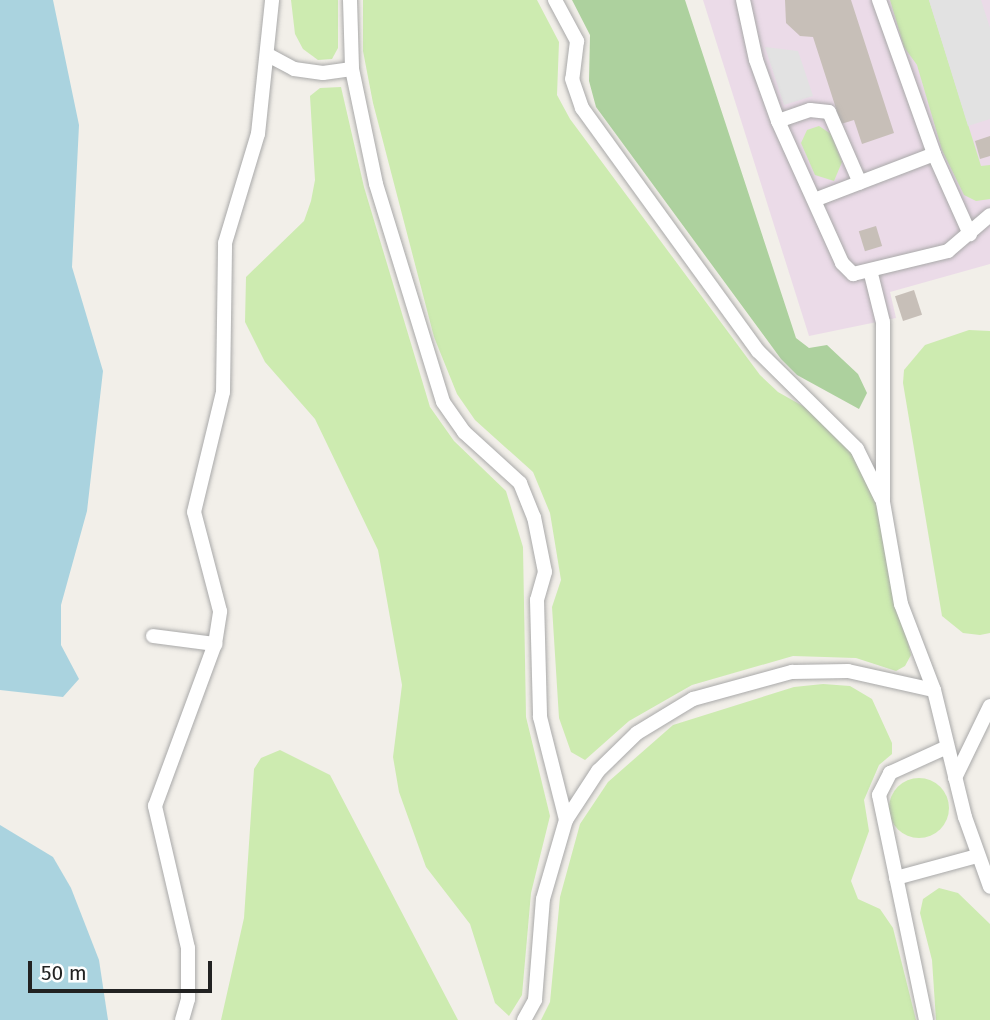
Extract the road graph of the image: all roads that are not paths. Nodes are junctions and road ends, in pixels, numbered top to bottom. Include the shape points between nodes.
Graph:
1 (272, 0) edge
2 (350, 0) edge
3 (555, 0) edge
4 (743, 0) edge
5 (879, 0) edge
6 (268, 55) junction
7 (352, 69) junction
8 (778, 121) junction
9 (934, 154) junction
10 (860, 183) junction
11 (817, 199) junction
12 (990, 215) edge
13 (970, 234) junction
14 (871, 274) junction
15 (883, 502) junction
16 (153, 636) dead end
17 (215, 644) junction
18 (933, 690) junction
19 (990, 706) edge
20 (947, 747) junction
21 (955, 778) junction
22 (566, 820) junction
23 (977, 856) junction
24 (896, 878) junction
25 (990, 887) edge
26 (182, 1020) edge
27 (524, 1020) edge
28 (926, 1020) edge

1 - 6 lane
2 - 7 lane
3 - 15 lane via 577,41 572,79 582,108 758,351 857,449
4 - 8 lane via 750,38
5 - 9 lane
6 - 7 lane via 294,69 323,73
6 - 17 lane via 258,134 228,229 223,392 194,512 217,589
7 - 22 lane via 376,184 443,402 464,432 520,483 534,517 545,572 537,600 540,717
8 - 10 lane via 810,110 829,112
8 - 11 lane
9 - 10 lane
9 - 13 lane
10 - 11 lane
11 - 14 lane via 842,263 853,274
12 - 13 lane
13 - 14 lane via 948,251
14 - 15 lane via 883,322
15 - 18 lane via 901,604
16 - 17 lane
17 - 26 lane via 155,806 188,948 188,999
18 - 20 lane
18 - 22 lane via 822,670 693,699 637,733 598,771
19 - 21 lane
20 - 21 lane
20 - 24 lane via 890,773 882,783 879,815
21 - 23 lane
22 - 27 lane via 543,899 535,1000
23 - 24 lane
23 - 25 lane
24 - 28 lane

